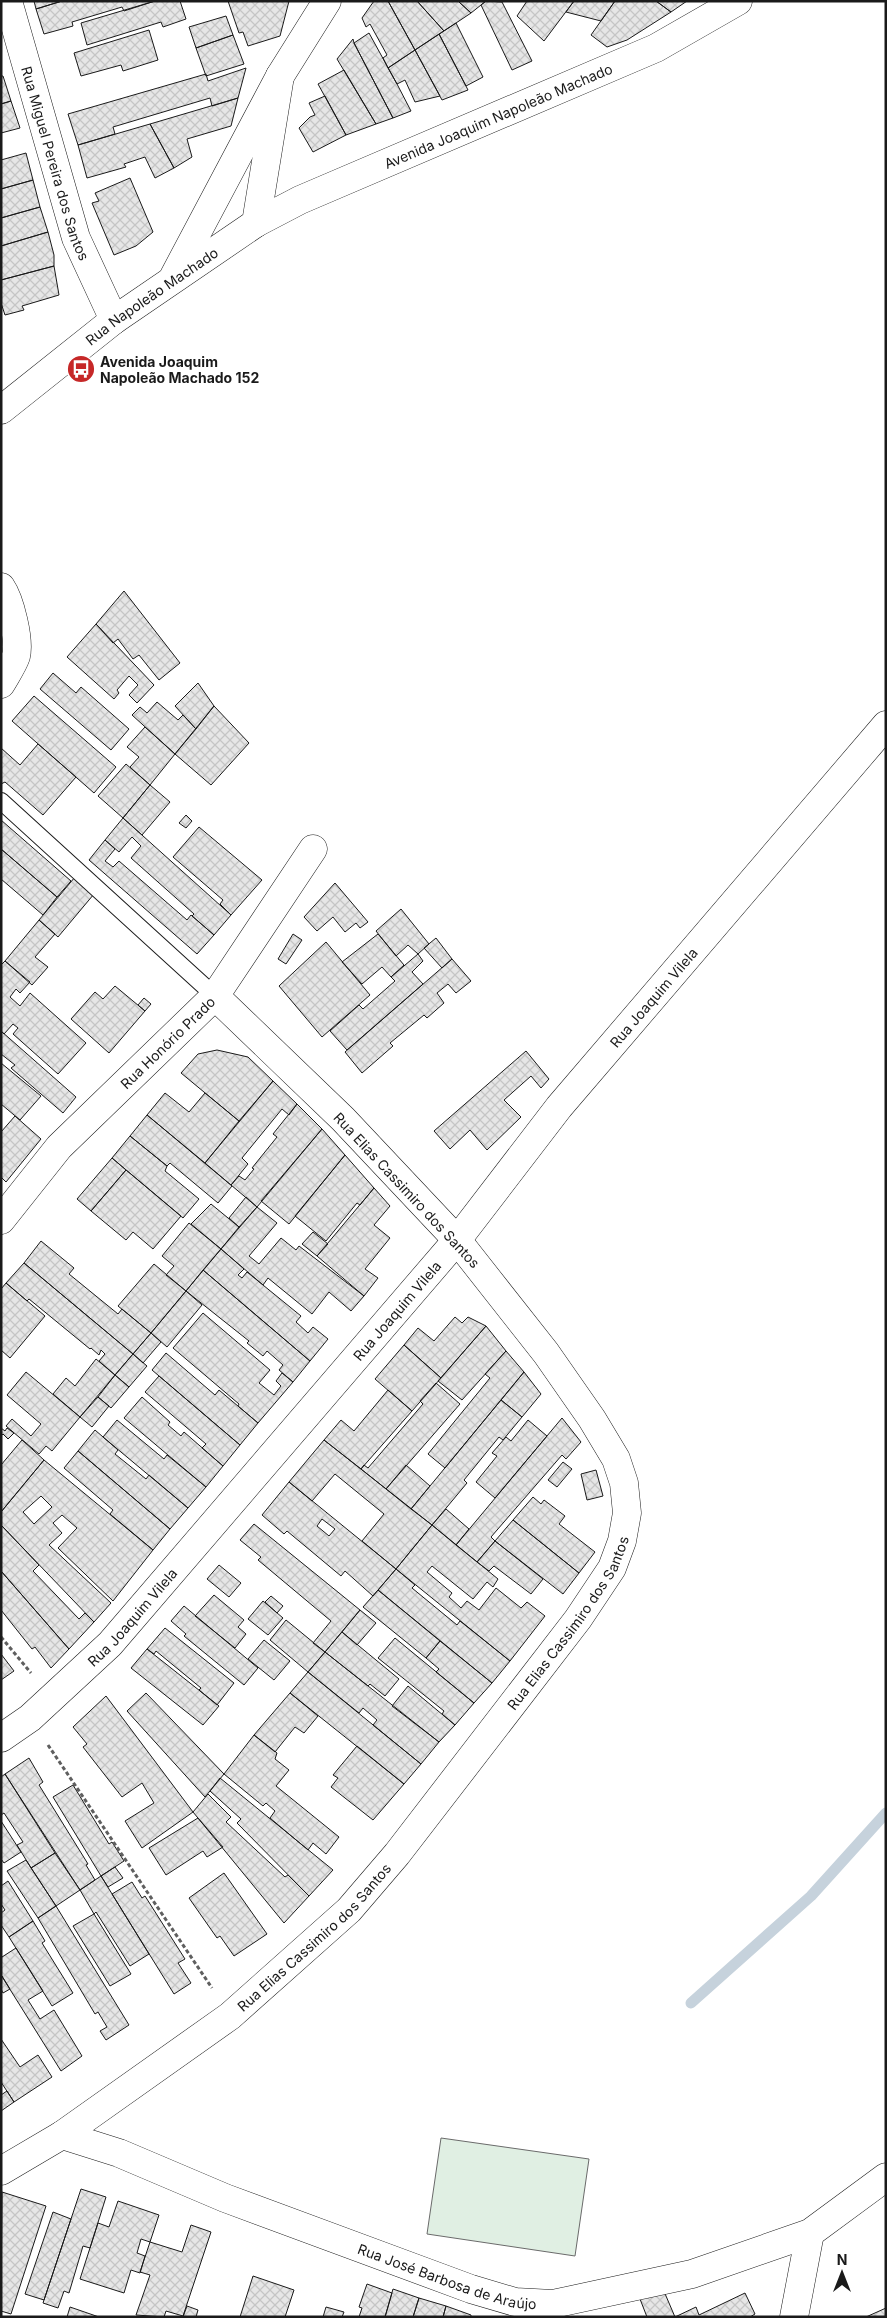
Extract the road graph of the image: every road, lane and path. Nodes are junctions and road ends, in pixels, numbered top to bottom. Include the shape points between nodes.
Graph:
1 (8, 1) edge
2 (327, 1) edge
3 (738, 1) edge
4 (280, 76) junction
5 (256, 223) junction
6 (172, 280) junction
7 (114, 320) junction
8 (1, 410) edge
9 (1, 587) edge
10 (1, 684) edge
11 (886, 726) edge
12 (1, 801) edge
13 (313, 849) dead end
14 (215, 996) junction
15 (1, 1220) edge
16 (457, 1240) junction
17 (1, 1637) edge
18 (52, 1699) junction
19 (30, 1718) junction
20 (1, 1738) edge
21 (230, 2016) junction
22 (62, 2135) junction
23 (1, 2171) edge
24 (886, 2177) edge
25 (810, 2233) junction
26 (794, 2317) edge

1 - 7 street, Rua Miguel Pereira dos Santos via 76,238
2 - 4 street
3 - 5 street, Avenida Joaquim Napoleão Machado via 656,48 300,200
4 - 5 street
4 - 6 street
5 - 6 street, Rua Napoleão Machado
6 - 7 street, Rua Napoleão Machado
7 - 8 street, Rua Napoleão Machado
9 - 10 street via 7,595 14,623 16,655
11 - 16 street, Rua Joaquim Vilela via 559,1107
12 - 14 lane
13 - 14 street, Rua Honório Prado
14 - 15 street, Rua Honório Prado via 59,1147
14 - 16 street, Rua Elias Cassimiro dos Santos via 343,1119
16 - 18 street, Rua Joaquim Vilela via 110,1644
16 - 21 street, Rua Elias Cassimiro dos Santos via 546,1353 616,1459 624,1483 627,1513 622,1542 612,1568 578,1619 397,1854 349,1910
17 - 18 path
18 - 19 street, Rua Joaquim Vilela
19 - 20 street, Rua Joaquim Vilela
19 - 21 path
21 - 22 street, Rua Elias Cassimiro dos Santos
22 - 23 street, Rua Elias Cassimiro dos Santos
22 - 25 street, Rua José Barbosa de Araújo via 119,2153 225,2198 425,2272 515,2302 553,2304 692,2274
24 - 25 street, Rua José Barbosa de Araújo
25 - 26 street

